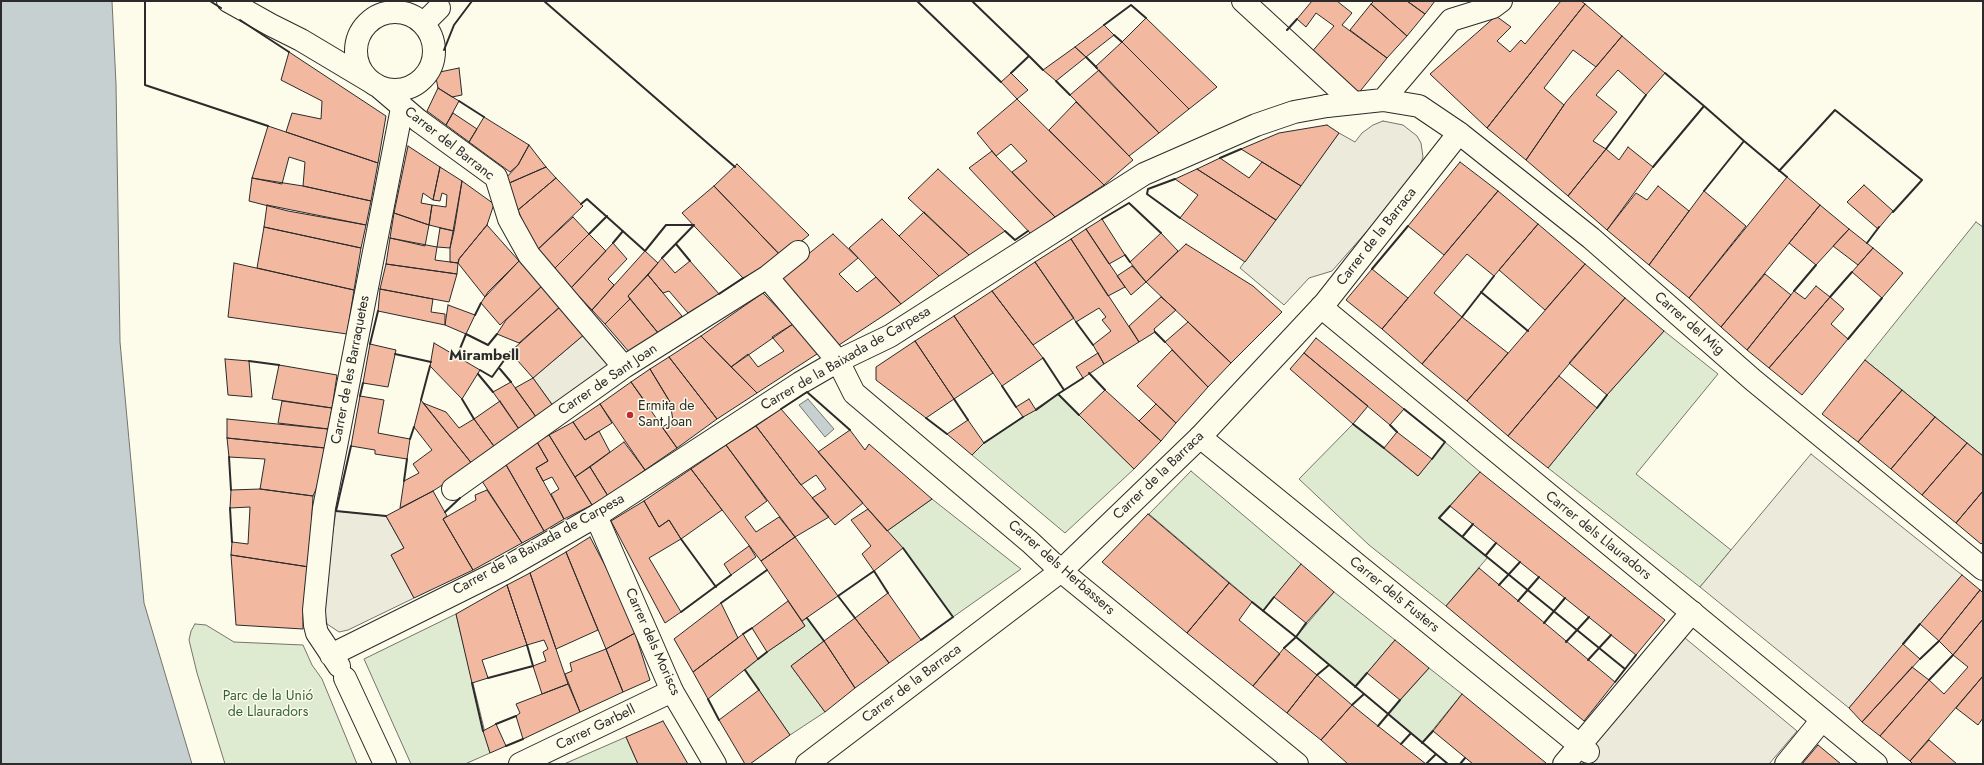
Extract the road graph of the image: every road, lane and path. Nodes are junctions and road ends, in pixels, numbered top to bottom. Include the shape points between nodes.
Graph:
1 (228, 1) edge
2 (1243, 1) edge
3 (1501, 1) edge
4 (439, 8) dead end
5 (423, 24) junction
6 (378, 86) junction
7 (1383, 100) junction
8 (1354, 103) junction
9 (411, 114) junction
10 (1459, 133) junction
11 (798, 252) dead end
12 (767, 277) junction
13 (1321, 307) junction
14 (838, 361) junction
15 (624, 367) junction
16 (1200, 438) junction
17 (453, 489) dead end
18 (596, 516) junction
19 (1983, 569) edge
20 (1061, 571) junction
21 (1692, 612) junction
22 (331, 655) junction
23 (672, 691) junction
24 (1822, 720) junction
25 (1584, 749) junction
26 (384, 764) edge
27 (520, 764) edge
28 (715, 764) edge
29 (807, 764) edge
30 (1296, 764) edge
31 (1564, 764) edge
32 (1786, 764) edge
33 (1876, 764) edge

1 - 6 street, Carrer del Barranc via 301,40
2 - 8 street
3 - 7 street via 1493,7 1451,20
4 - 5 street
5 - 6 street via 433,40 434,53 432,66 425,77 402,90 389,90
5 - 6 street via 418,18 392,12 379,15 368,22 356,44 356,56 367,78
6 - 9 street, Carrer del Barranc
7 - 8 street, Carrer del Mig
7 - 10 street, Carrer del Mig via 1419,106
8 - 14 street, Carrer de la Baixada de Carpesa via 1294,112 1256,125 1144,174 890,336
9 - 15 street, Carrer del Barranc via 496,177 509,219 529,255
9 - 22 street, Carrer de les Barraquetes via 324,508 314,610 317,633
10 - 13 street, Carrer de la Barraca
10 - 19 street, Carrer del Mig via 1591,238 1753,380
11 - 12 street, Carrer de Sant Joan
12 - 14 street, Carrer dels Herbassers
12 - 15 street, Carrer de Sant Joan
13 - 16 street, Carrer de la Barraca
13 - 21 street, Carrer dels Llauradors
14 - 18 street, Carrer de la Baixada de Carpesa
14 - 20 street, Carrer dels Herbassers via 854,392 995,511
15 - 17 street, Carrer de Sant Joan
16 - 20 street, Carrer de la Barraca
16 - 25 street, Carrer dels Fusters
18 - 22 street, Carrer de la Baixada de Carpesa via 502,570
18 - 23 street, Carrer dels Moriscs
20 - 29 street, Carrer de la Barraca
20 - 30 street, Carrer dels Herbassers
21 - 24 street, Carrer dels Llauradors
21 - 25 street
22 - 26 street via 345,678
23 - 27 street, Carrer Garbell
23 - 28 street, Carrer dels Moriscs
24 - 32 street
24 - 33 street, Carrer dels Llauradors
25 - 31 street

